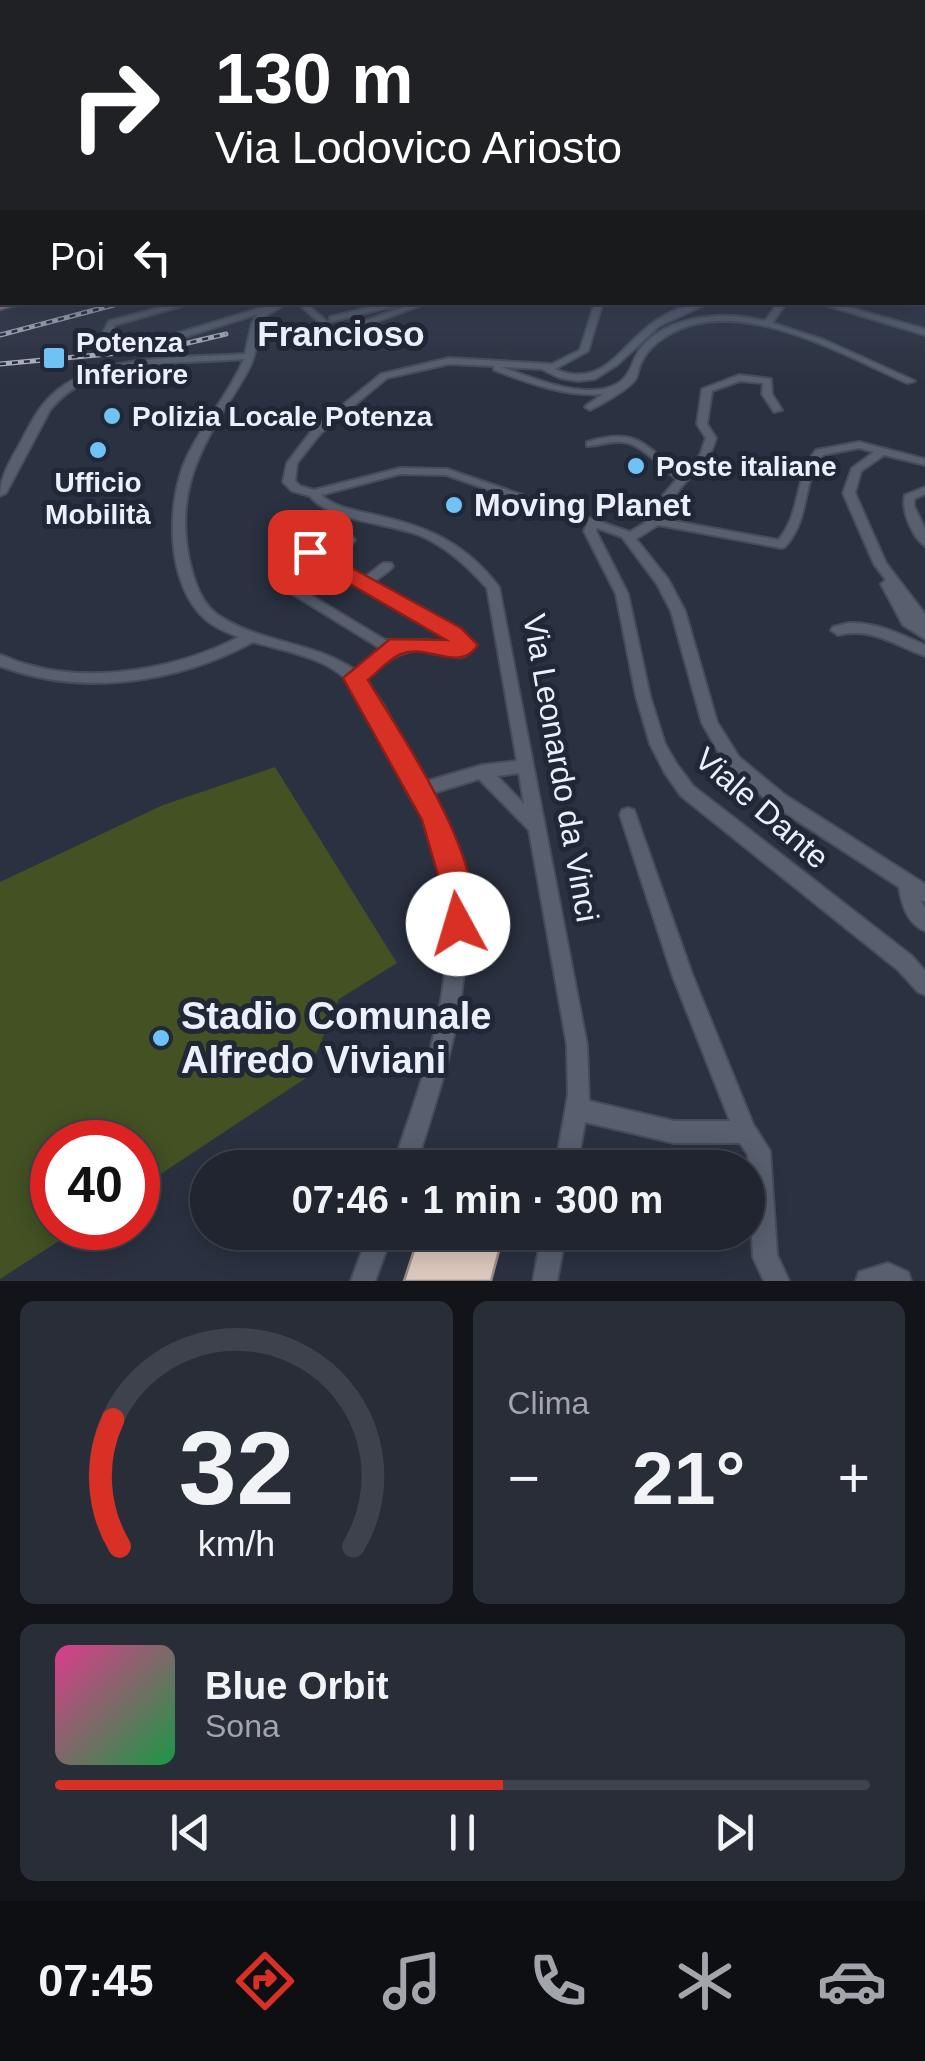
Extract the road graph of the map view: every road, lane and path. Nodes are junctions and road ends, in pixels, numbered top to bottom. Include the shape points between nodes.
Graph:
1 (181, 305) edge
2 (273, 305) edge
3 (278, 305) edge
4 (303, 305) edge
5 (410, 305) edge
6 (599, 305) edge
7 (700, 305) edge
8 (781, 305) edge
9 (829, 305) edge
10 (266, 310) junction
11 (333, 318) dead end
12 (768, 322) junction
13 (925, 332) edge
14 (250, 356) junction
15 (481, 362) junction
16 (544, 368) junction
17 (910, 380) dead end
18 (616, 389) junction
19 (590, 407) dead end
20 (778, 410) dead end
21 (590, 444) dead end
22 (882, 450) junction
23 (925, 462) edge
24 (684, 478) junction
25 (925, 490) edge
26 (314, 493) junction
27 (0, 494) edge
28 (656, 520) junction
29 (593, 522) junction
30 (297, 534) dead end
31 (630, 537) junction
32 (348, 540) dead end
33 (328, 541) junction
34 (925, 542) edge
35 (310, 552) junction
36 (880, 564) junction
37 (387, 566) dead end
38 (364, 584) junction
39 (925, 623) edge
40 (838, 630) dead end
41 (925, 634) edge
42 (252, 636) junction
43 (398, 644) junction
44 (925, 651) edge
45 (0, 660) edge
46 (355, 678) junction
47 (526, 766) junction
48 (482, 772) junction
49 (422, 790) junction
50 (628, 814) dead end
51 (537, 826) junction
52 (907, 884) junction
53 (925, 894) edge
54 (925, 922) edge
55 (925, 986) edge
56 (577, 1109) junction
57 (746, 1132) junction
58 (408, 1150) edge
59 (569, 1150) edge
60 (374, 1250) edge
61 (551, 1250) edge
62 (363, 1281) edge
63 (545, 1281) edge
64 (777, 1281) edge
65 (868, 1281) edge
66 (899, 1281) edge

1 - 10 street via 112,324 100,350 151,346
2 - 10 street
3 - 10 street
4 - 5 street via 333,338 410,318
5 - 11 street
6 - 16 street via 584,351
7 - 16 street via 660,322 593,378 576,380
8 - 12 street
9 - 13 street
10 - 14 street via 254,326
12 - 17 street
12 - 18 street via 716,316 680,325 638,354 631,379
14 - 27 street via 121,368 75,382 51,401
14 - 42 street via 193,449 177,507 182,561 200,604 214,619
15 - 16 street
15 - 18 street via 548,387 581,393
15 - 26 street via 406,368 341,407 290,471 292,485
18 - 19 street
20 - 24 street via 767,394 768,381 739,378 707,389 702,424 712,438 709,452
21 - 24 street via 617,436 632,440
22 - 23 street
22 - 28 street via 850,444 813,459 782,544
22 - 36 street via 856,470 849,493
24 - 28 street
25 - 34 street via 908,501
26 - 29 street via 391,473 438,471
26 - 47 street, Via Leonardo da Vinci via 332,508 424,529 493,587
28 - 31 street
29 - 31 street
29 - 55 street, Viale Dante via 590,531 621,591 646,719 670,771
30 - 33 street
31 - 52 street via 678,610 710,723 725,752 779,800
32 - 33 street
33 - 35 street
35 - 38 street
35 - 43 street via 280,582 384,645
36 - 39 street
36 - 41 street via 904,617
37 - 38 street
38 - 43 street via 467,645 460,652
40 - 44 street via 868,627
42 - 45 street via 187,664 114,675 46,676
42 - 46 street via 309,652
43 - 46 street
46 - 49 street
47 - 48 street
47 - 51 street, Via Leonardo da Vinci
48 - 49 street
48 - 51 street
49 - 58 street via 453,875 458,948 446,1026
50 - 57 street via 682,974
51 - 56 street, Via Leonardo da Vinci via 577,1045
52 - 53 street
52 - 54 street via 912,907
56 - 57 street via 674,1132
56 - 59 street, Via Leonardo da Vinci
57 - 64 street via 758,1151 766,1257
60 - 62 street
61 - 63 street
65 - 66 street via 888,1274

